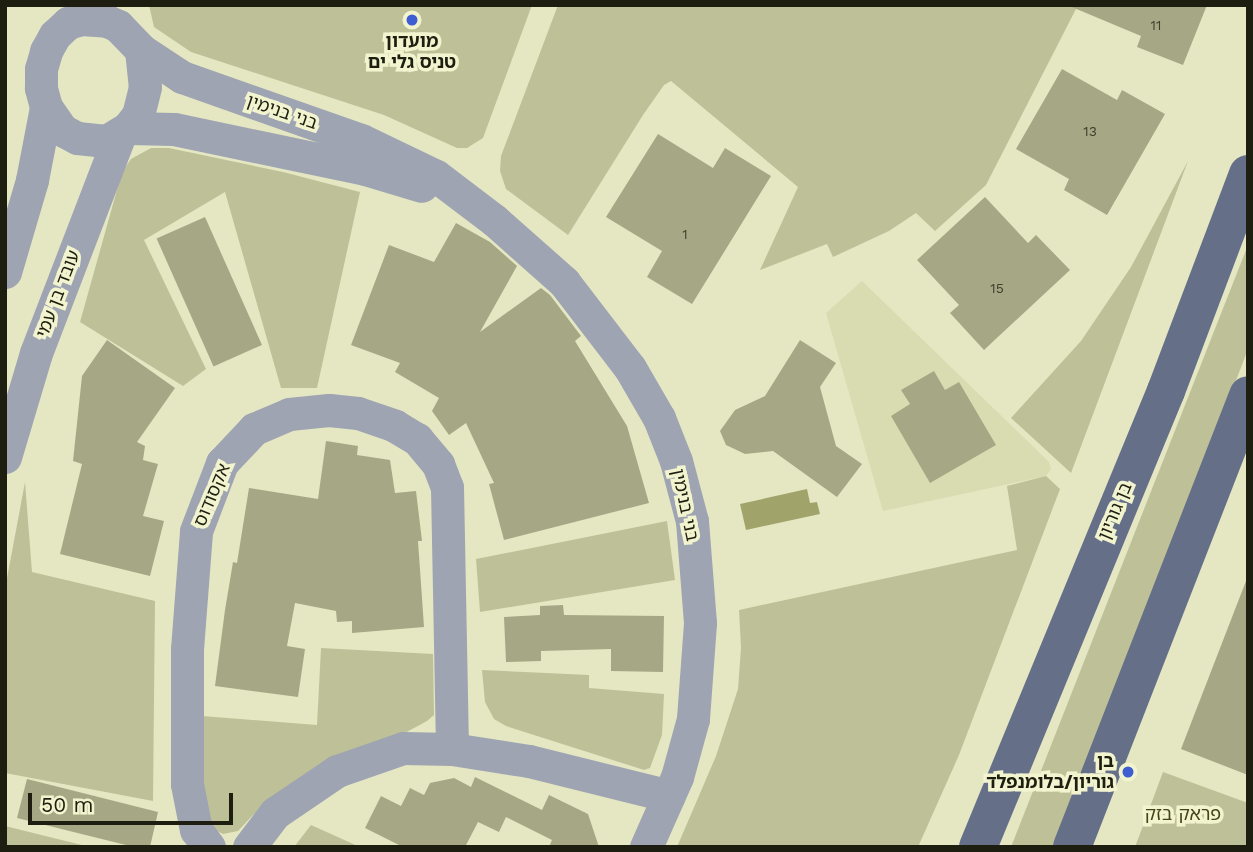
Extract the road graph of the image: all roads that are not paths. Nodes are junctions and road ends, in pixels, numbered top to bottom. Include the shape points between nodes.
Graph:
1 (71, 14) edge
2 (132, 30) edge
3 (46, 107) junction
4 (124, 131) junction
5 (1248, 174) edge
6 (494, 220) junction
7 (5, 272) edge
8 (1248, 395) edge
9 (5, 457) edge
10 (452, 748) junction
11 (669, 796) junction
12 (209, 847) edge
13 (249, 847) edge
14 (646, 847) edge
15 (978, 847) edge
16 (1072, 847) edge

1 - 2 street
1 - 3 street via 51,43 41,69
2 - 4 street via 144,95 138,115
2 - 6 street, בני בנימין via 182,77 402,158 436,176
3 - 4 street via 53,121 76,138 106,141
3 - 7 street via 32,180
4 - 6 street, בני בנימין via 174,129 365,169 429,188
4 - 9 street, עובד בן עמי via 36,353
5 - 15 main road, בן גוריון via 1166,391
6 - 11 street, בני בנימין via 564,282 600,325 659,418 676,461 692,522 700,623 693,719
8 - 16 main road
10 - 11 street via 529,761
10 - 12 street, אקסודוס via 447,488 438,464 417,439 358,413 289,414 254,429 222,463 196,531 187,649 187,784 196,830
10 - 13 street via 403,748 337,771 275,813
11 - 14 street, בני בנימין

